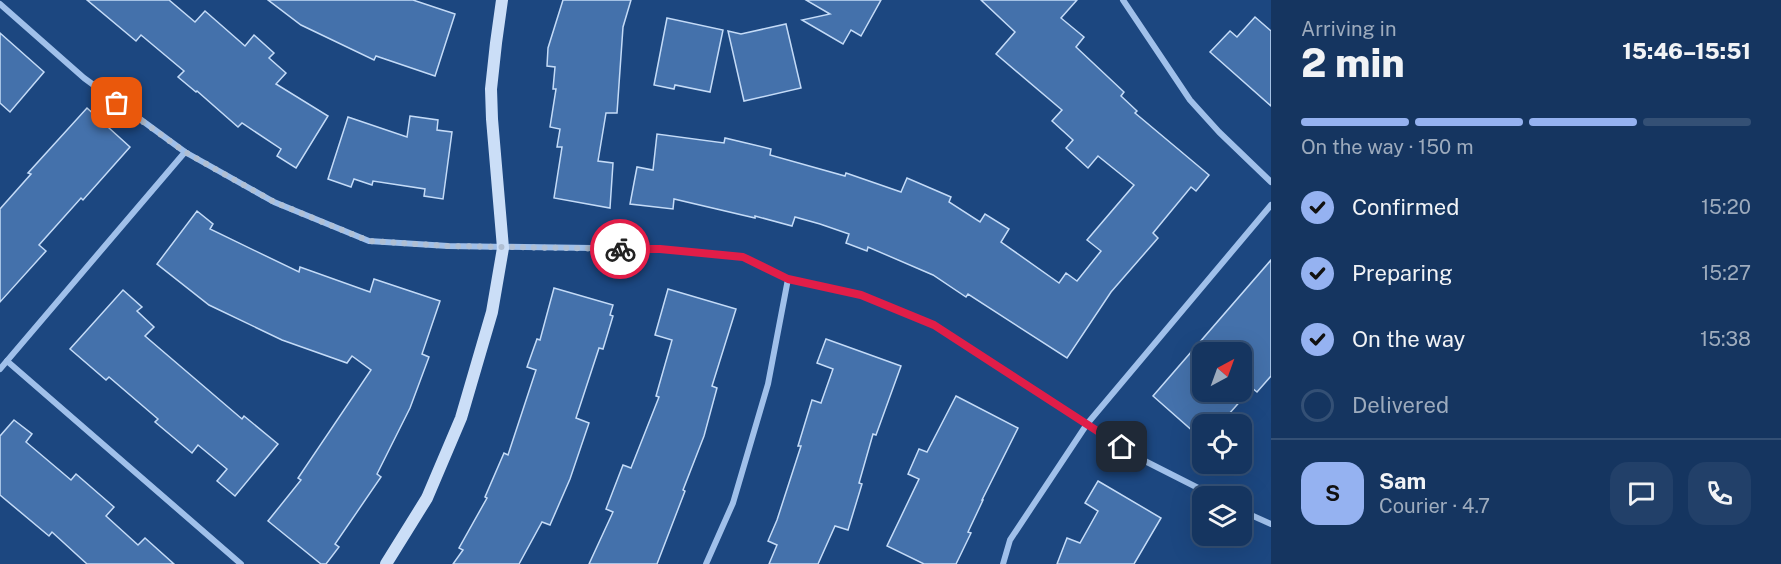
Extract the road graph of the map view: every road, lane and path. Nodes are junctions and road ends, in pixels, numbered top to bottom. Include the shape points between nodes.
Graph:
1 (502, 0) edge
2 (1123, 0) edge
3 (0, 4) edge
4 (185, 152) junction
5 (1271, 182) edge
6 (1271, 205) edge
7 (502, 248) junction
8 (788, 279) junction
9 (7, 361) junction
10 (0, 369) edge
11 (1087, 424) junction
12 (1195, 486) edge
13 (1252, 515) edge
14 (1271, 524) edge
15 (241, 564) edge
16 (386, 564) edge
17 (706, 564) edge
18 (1003, 564) edge

1 - 7 street via 491,89
2 - 5 street via 1190,100
3 - 4 street via 84,78
4 - 7 street via 274,202 369,241
4 - 9 street
6 - 11 street
7 - 8 street via 660,249 743,257
7 - 16 street via 492,312 461,418 427,498
8 - 11 street via 861,295 934,325
8 - 17 street via 768,384 733,502
9 - 10 street
9 - 15 street
11 - 12 street
11 - 18 street via 1010,540
13 - 14 street

